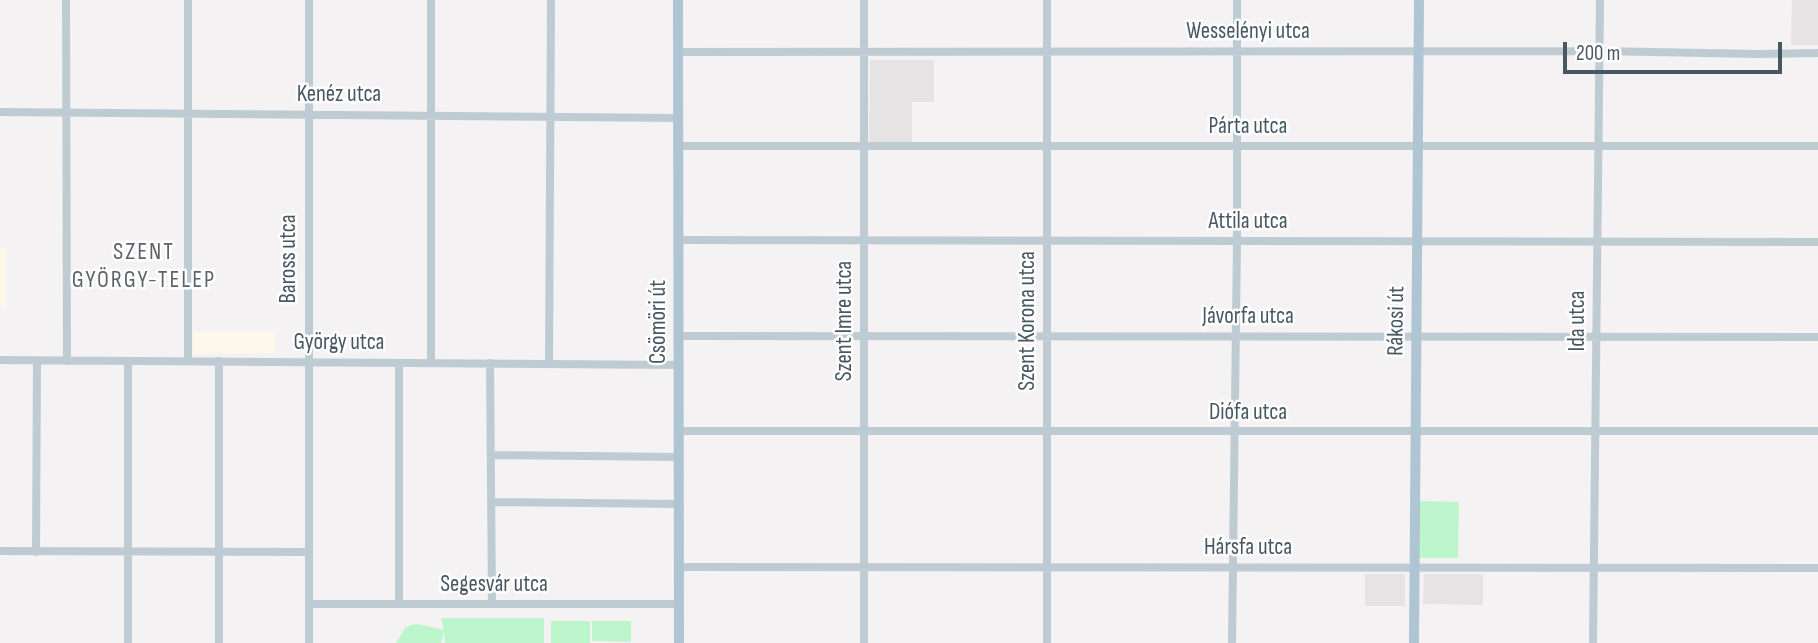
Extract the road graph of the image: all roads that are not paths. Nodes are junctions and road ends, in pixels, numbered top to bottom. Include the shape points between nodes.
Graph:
1 (66, 0) edge
2 (188, 0) edge
3 (309, 0) edge
4 (431, 0) edge
5 (551, 0) edge
6 (678, 0) edge
7 (864, 0) edge
8 (1047, 0) edge
9 (1237, 0) edge
10 (1419, 0) edge
11 (1600, 0) edge
12 (864, 51) junction
13 (1048, 51) junction
14 (1236, 51) junction
15 (1418, 51) junction
16 (1599, 51) junction
17 (678, 52) junction
18 (1818, 53) edge
19 (67, 111) junction
20 (0, 112) edge
21 (188, 113) junction
22 (430, 114) junction
23 (309, 115) junction
24 (551, 116) junction
25 (678, 117) junction
26 (678, 146) junction
27 (1237, 146) junction
28 (1599, 146) junction
29 (1818, 146) edge
30 (865, 147) junction
31 (1048, 147) junction
32 (1418, 147) junction
33 (678, 240) junction
34 (1048, 240) junction
35 (865, 241) junction
36 (1237, 241) junction
37 (1417, 242) junction
38 (1597, 242) junction
39 (1818, 242) edge
40 (678, 336) junction
41 (1235, 336) junction
42 (1416, 336) junction
43 (864, 337) junction
44 (1048, 337) junction
45 (1597, 337) junction
46 (1818, 337) edge
47 (0, 360) edge
48 (37, 361) junction
49 (67, 361) junction
50 (128, 361) junction
51 (188, 361) junction
52 (219, 361) junction
53 (309, 362) junction
54 (398, 363) junction
55 (431, 363) junction
56 (490, 363) junction
57 (549, 363) junction
58 (678, 365) junction
59 (678, 431) junction
60 (1415, 431) junction
61 (1818, 431) edge
62 (864, 432) junction
63 (1047, 432) junction
64 (1233, 432) junction
65 (1597, 433) junction
66 (491, 455) junction
67 (678, 457) junction
68 (492, 502) junction
69 (679, 504) junction
70 (0, 551) edge
71 (36, 552) junction
72 (218, 552) junction
73 (309, 552) junction
74 (127, 553) junction
75 (679, 566) junction
76 (864, 567) junction
77 (1595, 567) junction
78 (1047, 568) junction
79 (1233, 568) junction
80 (1415, 568) junction
81 (1818, 568) edge
82 (309, 604) junction
83 (399, 604) junction
84 (492, 604) junction
85 (679, 604) junction
86 (128, 643) edge
87 (219, 643) edge
88 (309, 643) edge
89 (679, 643) edge
90 (864, 643) edge
91 (1047, 643) edge
92 (1232, 643) edge
93 (1414, 643) edge
94 (1593, 643) edge

1 - 19 street
2 - 21 street
3 - 23 street, Baross utca
4 - 22 street
5 - 24 street
6 - 17 main road, Csömöri út
7 - 12 street, Szent Imre utca
8 - 13 street, Szent Korona utca
9 - 14 street
10 - 15 main road, Rákosi út
11 - 16 street, Ida utca
12 - 13 street, Wesselényi utca
12 - 17 street, Wesselényi utca
12 - 30 street, Szent Imre utca
13 - 14 street, Wesselényi utca
13 - 31 street, Szent Korona utca
14 - 15 street, Wesselényi utca
14 - 27 street
15 - 16 street, Wesselényi utca
15 - 32 main road, Rákosi út
16 - 18 street, Wesselényi utca
16 - 28 street, Ida utca
17 - 25 main road, Csömöri út
19 - 20 street, Kenéz utca
19 - 21 street, Kenéz utca
19 - 49 street
21 - 23 street, Kenéz utca
21 - 51 street
22 - 23 street, Kenéz utca
22 - 24 street, Kenéz utca
22 - 55 street
23 - 53 street, Baross utca
24 - 25 street, Kenéz utca
24 - 57 street
25 - 26 main road, Csömöri út
26 - 30 street, Párta utca
26 - 33 main road, Csömöri út
27 - 31 street, Párta utca
27 - 32 street, Párta utca
27 - 36 street
28 - 29 street, Párta utca
28 - 32 street, Párta utca
28 - 38 street, Ida utca
30 - 31 street, Párta utca
30 - 35 street, Szent Imre utca
31 - 34 street, Szent Korona utca
32 - 37 main road, Rákosi út
33 - 35 street, Attila utca
33 - 40 main road, Csömöri út
34 - 35 street, Attila utca
34 - 36 street, Attila utca
34 - 44 street, Szent Korona utca
35 - 43 street, Szent Imre utca
36 - 37 street, Attila utca
36 - 41 street
37 - 38 street, Attila utca
37 - 42 main road, Rákosi út
38 - 39 street, Attila utca
38 - 45 street, Ida utca
40 - 43 street, Jávorfa utca
40 - 58 main road, Csömöri út
41 - 42 street, Jávorfa utca
41 - 44 street, Jávorfa utca
41 - 64 street
42 - 45 street, Jávorfa utca
42 - 60 main road, Rákosi út
43 - 44 street, Jávorfa utca
43 - 62 street, Szent Imre utca
44 - 63 street, Szent Korona utca
45 - 46 street, Jávorfa utca
45 - 65 street, Ida utca
47 - 48 street, György utca
48 - 49 street, György utca
48 - 71 street
49 - 50 street, György utca
50 - 51 street, György utca
50 - 74 street
51 - 52 street, György utca
52 - 53 street, György utca
52 - 72 street
53 - 54 street, György utca
53 - 73 street, Baross utca
54 - 55 street, György utca
54 - 83 street
55 - 56 street, György utca
56 - 57 street, György utca
56 - 66 street
57 - 58 street, György utca
58 - 59 main road, Csömöri út
59 - 62 street, Diófa utca
59 - 67 main road, Csömöri út
60 - 64 street, Diófa utca
60 - 65 street, Diófa utca
60 - 80 main road, Rákosi út
61 - 65 street, Diófa utca
62 - 63 street, Diófa utca
62 - 76 street, Szent Imre utca
63 - 64 street, Diófa utca
63 - 78 street, Szent Korona utca
64 - 79 street
65 - 77 street, Ida utca
66 - 67 street
66 - 68 street
67 - 69 main road, Csömöri út
68 - 69 street
68 - 84 street
69 - 75 main road, Csömöri út
70 - 71 street
71 - 74 street
72 - 73 street
72 - 74 street
72 - 87 street
73 - 82 street, Baross utca
74 - 86 street
75 - 76 street, Hársfa utca
75 - 85 main road, Csömöri út
76 - 78 street, Hársfa utca
76 - 90 street, Szent Imre utca
77 - 80 street, Hársfa utca
77 - 81 street, Hársfa utca
77 - 94 street, Ida utca
78 - 79 street, Hársfa utca
78 - 91 street, Szent Korona utca
79 - 80 street, Hársfa utca
79 - 92 street
80 - 93 main road, Rákosi út
82 - 83 street, Segesvár utca
82 - 88 street, Baross utca
83 - 84 street, Segesvár utca
84 - 85 street, Segesvár utca
85 - 89 main road, Csömöri út

